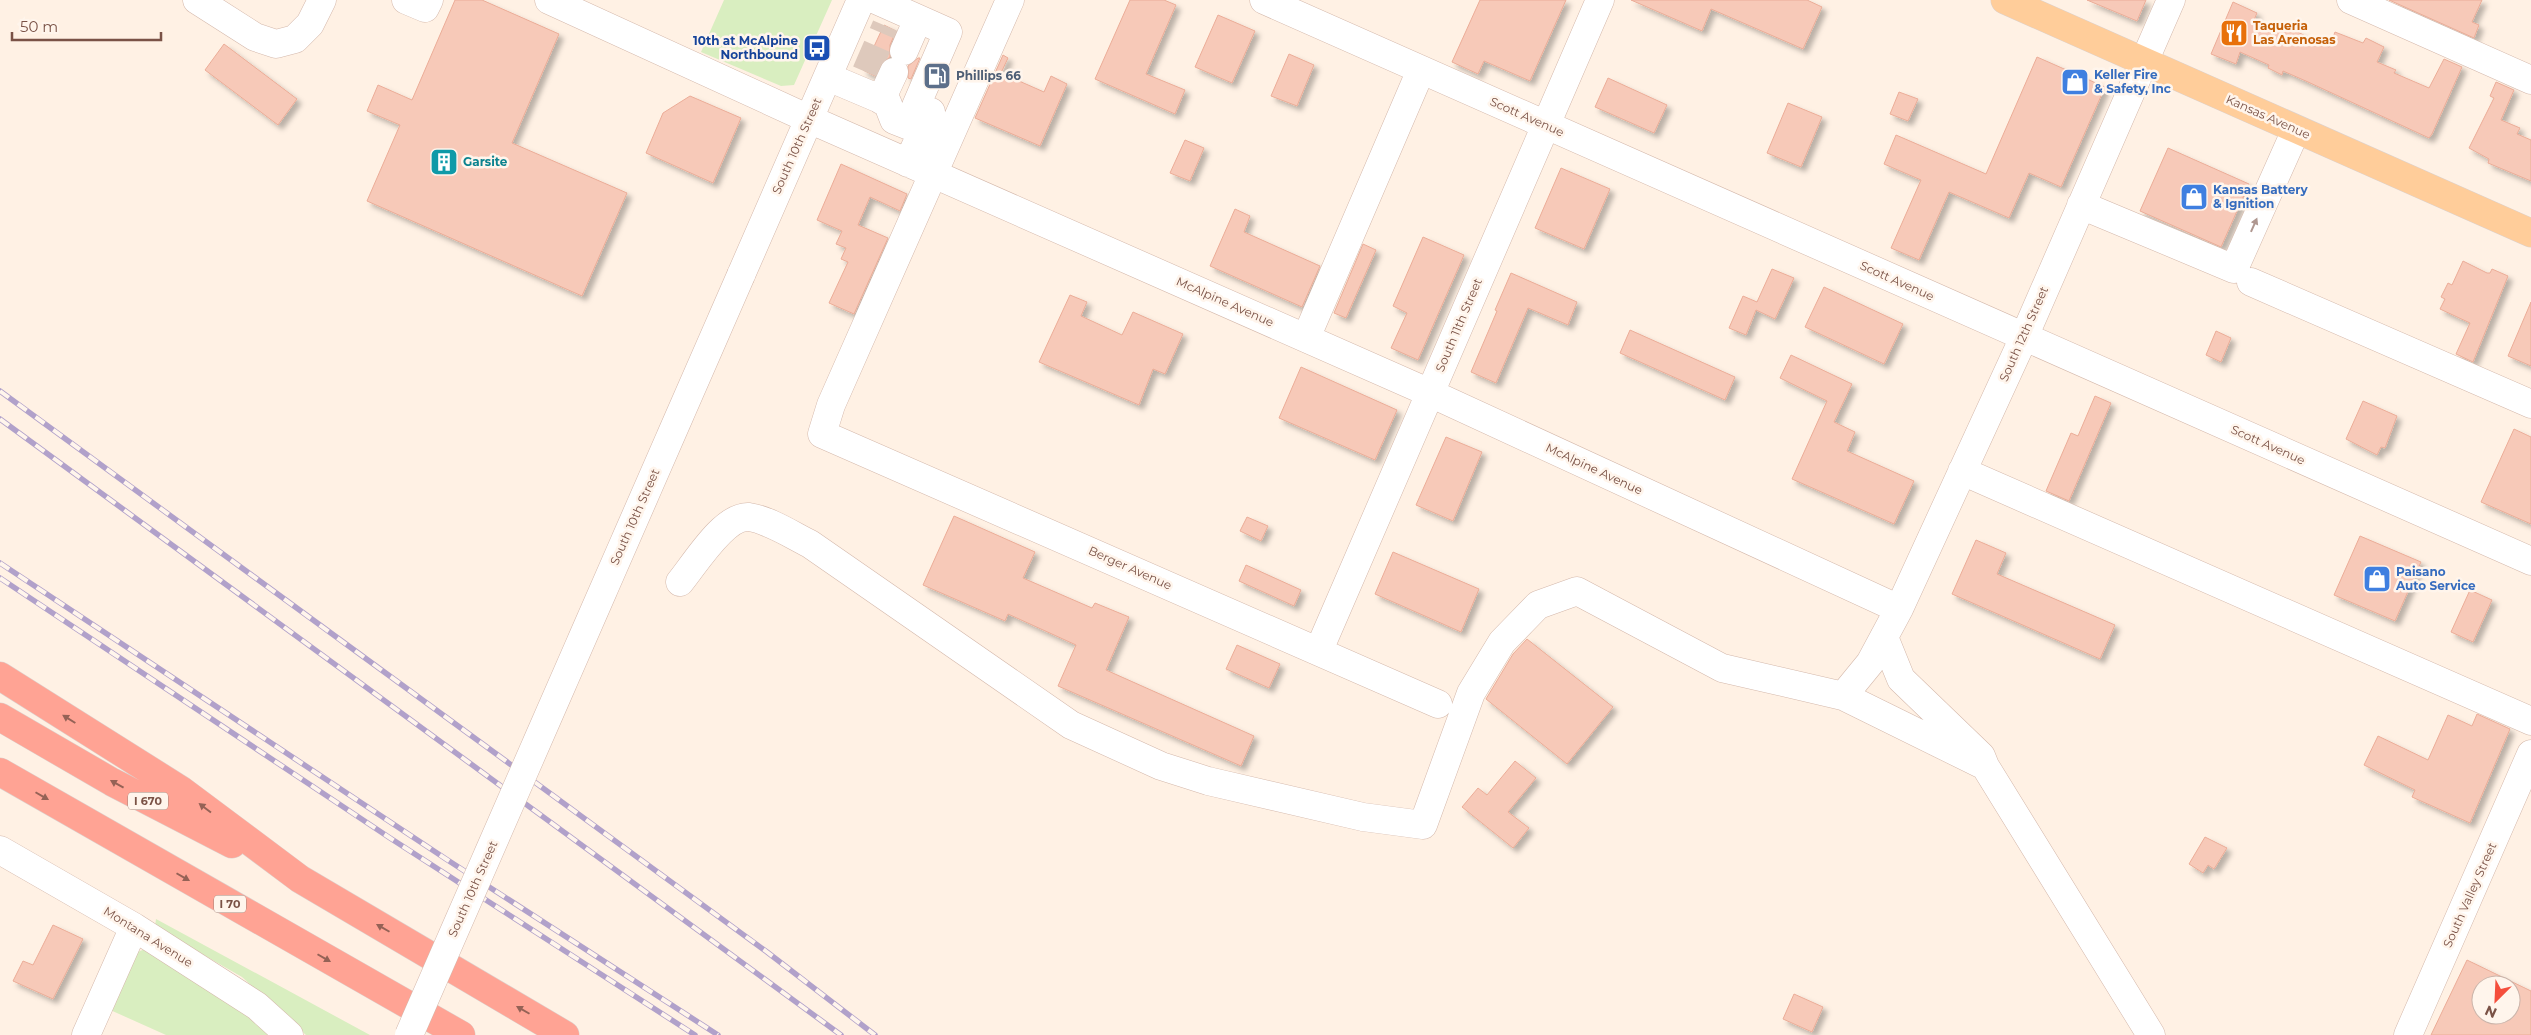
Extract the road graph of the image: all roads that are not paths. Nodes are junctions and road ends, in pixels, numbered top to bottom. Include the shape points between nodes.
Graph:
1 (197, 0) edge
2 (322, 0) edge
3 (406, 0) edge
4 (429, 0) edge
5 (549, 0) edge
6 (861, 0) edge
7 (1010, 0) edge
8 (1264, 0) edge
9 (1600, 0) edge
10 (2006, 0) edge
11 (2171, 0) edge
12 (2351, 0) edge
13 (591, 9) edge
14 (893, 13) edge
15 (2144, 60) junction
16 (1420, 70) junction
17 (828, 77) junction
18 (2531, 80) edge
19 (873, 91) junction
20 (919, 118) junction
21 (809, 119) junction
22 (1545, 125) junction
23 (2296, 130) junction
24 (908, 163) junction
25 (934, 174) junction
26 (2081, 205) junction
27 (2531, 233) edge
28 (2242, 275) junction
29 (2024, 337) junction
30 (1306, 338) junction
31 (1430, 392) junction
32 (2531, 404) edge
33 (1962, 471) junction
34 (2531, 561) edge
35 (680, 582) dead end
36 (1899, 609) junction
37 (1884, 637) junction
38 (1319, 650) junction
39 (0, 676) edge
40 (1843, 696) junction
41 (1438, 704) dead end
42 (0, 717) edge
43 (2531, 721) edge
44 (2531, 754) edge
45 (1985, 766) junction
46 (0, 772) edge
47 (0, 850) edge
48 (300, 879) junction
49 (134, 927) junction
50 (86, 1035) edge
51 (289, 1035) edge
52 (409, 1035) edge
53 (461, 1035) edge
54 (565, 1035) edge
55 (2151, 1035) edge
56 (2408, 1035) edge

1 - 2 street via 255,37 276,44 295,39 310,24
3 - 4 street via 425,8
5 - 13 street, McAlpine Avenue
6 - 17 street, South 10th Street
7 - 25 street
8 - 16 street, Scott Avenue
9 - 22 street, South 11th Street
10 - 15 main road, Kansas Avenue
11 - 15 street, South 12th Street
12 - 18 street
13 - 21 street, McAlpine Avenue
14 - 19 street via 899,61
14 - 20 street via 948,32
15 - 23 main road, Kansas Avenue
15 - 26 street, South 12th Street
16 - 22 street, Scott Avenue
16 - 30 street
17 - 19 street
17 - 21 street, South 10th Street
19 - 20 street via 902,100
20 - 24 street
21 - 24 street, McAlpine Avenue
21 - 52 street, South 10th Street, bridge
22 - 29 street, Scott Avenue
22 - 31 street, South 11th Street
23 - 27 main road, Kansas Avenue
28 -> 23 street via 2273,180
24 - 25 street, McAlpine Avenue
25 - 30 street, McAlpine Avenue
25 - 38 street, Berger Avenue via 831,405 822,434
26 - 28 street
26 - 29 street, South 12th Street
28 - 32 street
29 - 33 street, South 12th Street
29 - 34 street, Scott Avenue
30 - 31 street, McAlpine Avenue
31 - 36 street, McAlpine Avenue
31 - 38 street, South 11th Street
33 - 36 street, South 12th Street
33 - 43 street
35 - 40 street via 723,528 748,517 810,544 1071,725 1161,766 1208,781 1363,817 1424,825 1471,693 1502,642 1538,605 1578,591 1722,668
36 - 37 street, South 12th Street
37 - 40 street, South 12th Street via 1870,664
37 - 45 street via 1901,679 1980,756
38 - 41 street, Berger Avenue
48 -> 39 highway via 181,790
40 - 45 street
48 -> 42 highway, I 670 via 120,786
44 - 56 street, South Valley Street
45 - 55 street
46 -> 53 highway, I 70
47 - 49 street, Montana Avenue
54 -> 48 highway
49 - 50 street
49 - 51 street, Montana Avenue via 257,1006

